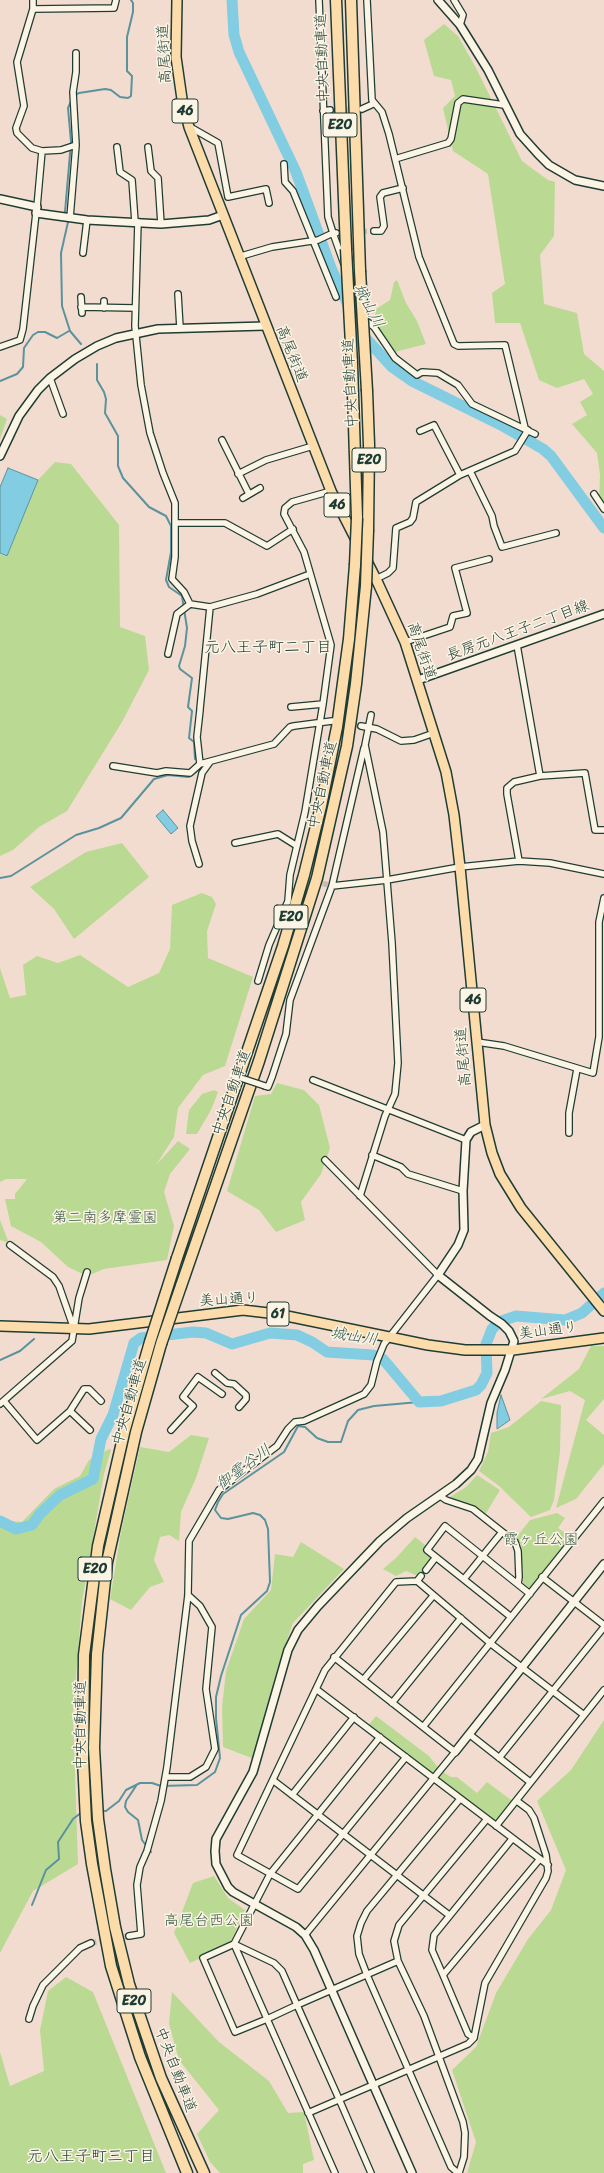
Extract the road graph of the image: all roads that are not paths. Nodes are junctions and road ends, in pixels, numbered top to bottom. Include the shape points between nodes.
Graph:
1 (33, 0) edge
2 (116, 0) edge
3 (177, 0) edge
4 (319, 0) edge
5 (336, 0) edge
6 (351, 0) edge
7 (367, 0) edge
8 (438, 0) edge
9 (454, 0) edge
10 (33, 9) junction
11 (460, 25) junction
12 (76, 53) dead end
13 (373, 104) junction
14 (504, 105) junction
15 (362, 109) tunnel mouth
16 (330, 110) tunnel mouth
17 (323, 111) junction
18 (190, 127) junction
19 (75, 146) junction
20 (117, 147) dead end
21 (148, 147) dead end
22 (42, 151) junction
23 (395, 159) junction
24 (284, 164) dead end
25 (604, 186) edge
26 (403, 188) junction
27 (0, 199) edge
28 (269, 203) dead end
29 (36, 210) junction
30 (222, 215) junction
31 (70, 218) junction
32 (87, 220) junction
33 (136, 222) junction
34 (161, 224) junction
35 (374, 231) dead end
36 (333, 234) junction
37 (316, 240) junction
38 (83, 253) dead end
39 (238, 257) junction
40 (178, 294) dead end
41 (81, 297) dead end
42 (336, 297) dead end
43 (104, 301) dead end
44 (104, 308) junction
45 (135, 308) junction
46 (265, 326) junction
47 (180, 328) junction
48 (137, 333) junction
49 (0, 347) edge
50 (50, 378) junction
51 (63, 414) dead end
52 (527, 430) junction
53 (420, 431) dead end
54 (536, 434) dead end
55 (222, 440) dead end
56 (314, 446) junction
57 (0, 456) edge
58 (470, 471) junction
59 (238, 474) junction
60 (460, 475) junction
61 (260, 488) dead end
62 (331, 491) junction
63 (249, 494) junction
64 (594, 494) dead end
65 (243, 498) dead end
66 (604, 509) edge
67 (176, 523) junction
68 (293, 529) junction
69 (556, 533) dead end
70 (489, 559) dead end
71 (310, 574) junction
72 (376, 579) junction
73 (188, 606) junction
74 (210, 607) junction
75 (604, 614) edge
76 (404, 642) junction
77 (517, 645) junction
78 (168, 654) dead end
79 (418, 680) junction
80 (323, 704) junction
81 (291, 707) dead end
82 (371, 715) dead end
83 (332, 721) tunnel mouth
84 (320, 722) junction
85 (361, 726) tunnel mouth
86 (369, 728) junction
87 (434, 732) junction
88 (365, 745) junction
89 (210, 761) junction
90 (200, 764) junction
91 (112, 766) dead end
92 (540, 776) junction
93 (604, 830) edge
94 (235, 843) dead end
95 (297, 846) junction
96 (519, 861) junction
97 (199, 864) dead end
98 (460, 867) junction
99 (604, 874) edge
100 (290, 876) junction
101 (298, 877) tunnel mouth
102 (387, 880) junction
103 (332, 886) junction
104 (604, 898) edge
105 (602, 922) edge
106 (602, 967) edge
107 (258, 982) dead end
108 (477, 1042) junction
109 (577, 1069) junction
110 (230, 1074) dead end
111 (313, 1080) dead end
112 (388, 1109) junction
113 (485, 1125) junction
114 (569, 1133) dead end
115 (466, 1140) junction
116 (372, 1156) junction
117 (325, 1160) dead end
118 (463, 1191) junction
119 (360, 1196) junction
120 (10, 1245) dead end
121 (87, 1272) dead end
122 (438, 1275) junction
123 (604, 1310) edge
124 (0, 1326) edge
125 (74, 1328) junction
126 (390, 1337) junction
127 (604, 1338) edge
128 (513, 1350) junction
129 (215, 1374) dead end
130 (222, 1394) dead end
131 (101, 1401) dead end
132 (2, 1403) edge
133 (239, 1407) dead end
134 (70, 1411) junction
135 (90, 1430) dead end
136 (171, 1430) dead end
137 (440, 1496) junction
138 (604, 1501) edge
139 (502, 1532) junction
140 (483, 1556) junction
141 (436, 1557) junction
142 (604, 1564) edge
143 (426, 1570) dead end
144 (542, 1577) junction
145 (464, 1580) junction
146 (518, 1584) junction
147 (530, 1594) junction
148 (188, 1595) junction
149 (433, 1596) junction
150 (574, 1602) junction
151 (511, 1617) junction
152 (461, 1618) junction
153 (604, 1626) edge
154 (490, 1642) junction
155 (334, 1657) junction
156 (521, 1667) junction
157 (363, 1680) junction
158 (316, 1689) junction
159 (604, 1690) edge
160 (552, 1692) junction
161 (392, 1703) junction
162 (584, 1715) junction
163 (354, 1717) junction
164 (423, 1727) junction
165 (469, 1734) junction
166 (380, 1737) junction
167 (454, 1752) junction
168 (406, 1758) junction
169 (499, 1758) junction
170 (433, 1778) junction
171 (274, 1781) junction
172 (530, 1782) junction
173 (165, 1783) junction
174 (292, 1795) junction
175 (460, 1799) junction
176 (517, 1801) junction
177 (317, 1814) junction
178 (487, 1819) junction
179 (496, 1826) junction
180 (344, 1834) junction
181 (512, 1839) junction
182 (371, 1854) junction
183 (538, 1860) junction
184 (548, 1865) junction
185 (270, 1874) junction
186 (397, 1875) junction
187 (424, 1896) junction
188 (253, 1905) junction
189 (449, 1915) junction
190 (305, 1935) junction
191 (129, 1936) tunnel mouth
192 (91, 1943) tunnel mouth
193 (234, 1944) junction
194 (398, 1961) junction
195 (367, 1975) junction
196 (443, 1975) junction
197 (333, 1989) junction
198 (297, 2005) junction
199 (267, 2019) junction
200 (29, 2020) dead end
201 (474, 2038) junction
202 (440, 2056) junction
203 (408, 2069) junction
204 (374, 2084) junction
205 (340, 2099) junction
206 (308, 2113) junction
207 (187, 2173) edge
208 (204, 2173) edge
209 (334, 2173) edge
210 (371, 2173) edge
211 (412, 2173) edge
212 (459, 2173) edge

1 - 10 street
2 - 10 street via 114,8
3 - 18 main road, 高尾街道 / 46 via 176,57 182,99
4 - 17 street
5 - 207 highway, 中央自動車道 / E20, bridge via 357,518 349,639 337,727 304,875 266,999 136,1385 98,1546 84,1655 82,1708 86,1821 111,1966 140,2057
6 - 208 highway, 中央自動車道 / E20, bridge via 369,445 366,586 348,738 317,878 259,1061 161,1344 136,1432 107,1562 97,1654 94,1700 98,1819 115,1927 131,1990 160,2078
7 - 13 street
8 - 11 street
9 - 11 street via 464,15
10 - 22 street via 17,62 24,106 16,128 23,141 32,148
11 - 14 street via 488,70
12 - 19 street via 73,92
13 - 15 street
13 - 23 street via 382,112
14 - 23 street via 463,99 458,103 448,144
14 - 25 street via 520,134 549,165 576,180
16 - 17 street
17 - 36 street via 328,217
18 - 28 street via 218,144 228,197 266,189
18 - 30 main road, 高尾街道 / 46
19 - 22 street
19 - 31 street
20 - 33 street via 120,172 132,180
21 - 34 street via 151,171 158,178
22 - 29 street
23 - 26 street
24 - 37 street via 285,182 293,191
26 - 35 street via 383,193 380,197 384,226 381,230
26 - 52 street via 419,257 454,344 505,345
27 - 29 street
29 - 31 street
29 - 49 street via 23,329 20,340
30 - 34 street via 209,220
30 - 39 main road, 高尾街道 / 46
31 - 32 street
32 - 33 street
32 - 38 street
33 - 34 street
33 - 45 street
36 - 37 street
36 - 52 street via 354,289 360,316 374,326 395,358 417,375 422,372 438,373 458,385 472,404
37 - 39 street via 272,247
37 - 42 street
39 - 46 main road, 高尾街道 / 46
40 - 47 street
41 - 44 street via 81,310
43 - 44 street
44 - 45 street
45 - 48 street
46 - 47 street
46 - 56 main road, 高尾街道 / 46
47 - 48 street
48 - 50 street via 116,338 91,349
48 - 67 street via 145,411 163,473 175,503
50 - 51 street
50 - 57 street via 20,416
52 - 54 street
52 - 58 street via 515,451
53 - 60 street via 434,425
55 - 59 street
56 - 59 street via 266,460
56 - 62 main road, 高尾街道 / 46
58 - 60 street
58 - 69 street via 492,516 502,547
59 - 63 street
60 - 72 street via 416,502 414,518 396,528 393,568
61 - 63 street
62 - 68 street via 287,505 284,514
62 - 72 main road, 高尾街道 / 46
63 - 65 street
64 - 66 street
67 - 68 street via 226,523 267,546
67 - 73 street via 172,579 184,592
68 - 71 street via 304,552
70 - 76 street via 454,568 467,613 453,616 450,627
71 - 74 street via 245,598
71 - 80 street via 331,645
72 - 76 main road, 高尾街道 / 46
73 - 74 street
73 - 78 street via 176,614
74 - 90 street via 197,737
75 - 77 street, 長房元八王子二丁目線
76 - 79 main road, 高尾街道 / 46
77 - 79 street, 長房元八王子二丁目線
77 - 92 street
79 - 87 main road, 高尾街道 / 46
80 - 81 street
80 - 84 street
82 - 86 street
83 - 84 street
84 - 89 street via 290,727 274,744
84 - 95 street
85 - 86 street
86 - 87 street via 408,741
86 - 88 street
87 - 98 main road, 高尾街道 / 46 via 446,772
88 - 102 street via 383,832
88 - 103 street
89 - 90 street
89 - 97 street via 202,773 190,826
90 - 91 street via 190,773 181,774
92 - 93 street via 585,773 595,830
92 - 96 street via 514,782 508,788
94 - 95 street via 278,834
95 - 100 street
96 - 98 street
96 - 99 street via 550,863
98 - 102 street
98 - 108 main road, 高尾街道 / 46
100 - 101 street
100 - 107 street via 286,910 269,945
102 - 103 street
102 - 112 street via 398,1063 395,1094
103 - 110 street, bridge via 290,1000 286,1034 268,1087
104 - 105 street
105 - 106 street
106 - 109 street via 599,1037 593,1073
108 - 109 street via 504,1046
108 - 113 main road, 高尾街道 / 46
109 - 114 street via 569,1113
111 - 112 street
112 - 115 street
112 - 116 street
113 - 115 street via 471,1132
113 - 123 main road, 高尾街道 / 46 via 492,1153 504,1181 521,1208
115 - 118 street
116 - 118 street via 400,1167 408,1174
116 - 119 street
117 - 119 street
118 - 122 street via 464,1230 458,1245
119 - 122 street
120 - 125 street via 53,1277 59,1286
121 - 125 street
122 - 126 street
122 - 128 street via 502,1324 512,1337
124 - 125 main road, 美山通り / 61
125 - 126 main road, 美山通り / 61 via 112,1327 243,1310 277,1314
125 - 132 street via 74,1337 68,1346
126 - 128 main road, 美山通り / 61 via 453,1349
126 - 148 street via 379,1353 371,1385 364,1394 304,1421 296,1422 288,1428 277,1446 219,1490 189,1541
127 - 128 main road, 美山通り / 61
128 - 137 street via 490,1403 478,1459 466,1476
129 - 133 street via 227,1383 234,1384 246,1395 246,1399
130 - 136 street via 198,1377 183,1397 193,1406
131 - 134 street via 89,1389 84,1389
132 - 134 street via 37,1440
134 - 135 street
137 - 139 street via 473,1509
137 - 188 street via 380,1540 305,1619 288,1650 253,1772 216,1839 216,1864 221,1875 233,1892
138 - 144 street
139 - 140 street
139 - 146 street via 517,1546 520,1578
140 - 141 street via 445,1526 427,1550
140 - 145 street
140 - 146 street
141 - 143 street
141 - 145 street
142 - 150 street
144 - 147 street
144 - 150 street
145 - 151 street
146 - 147 street
147 - 151 street
148 - 173 street
148 - 173 street via 200,1606 212,1627 206,1689 215,1748 206,1767 190,1777
149 - 152 street
149 - 155 street via 419,1579 396,1582
149 - 157 street
150 - 153 street
150 - 156 street
151 - 154 street
152 - 154 street
152 - 161 street
153 - 160 street
154 - 156 street
154 - 164 street
155 - 157 street
155 - 158 street
156 - 160 street
156 - 165 street
157 - 161 street
158 - 163 street
158 - 171 street
159 - 162 street
160 - 162 street
160 - 169 street
161 - 164 street
162 - 172 street
163 - 166 street
163 - 174 street
164 - 167 street
165 - 167 street
165 - 169 street
166 - 168 street
166 - 177 street
167 - 170 street
168 - 170 street
168 - 180 street
169 - 172 street
170 - 175 street
170 - 182 street
171 - 174 street
171 - 185 street via 238,1855
172 - 176 street
173 - 191 street via 137,1885 141,1934
174 - 177 street
175 - 178 street
175 - 186 street
176 - 179 street
176 - 184 street via 529,1810 534,1818
177 - 180 street
177 - 185 street
178 - 179 street
178 - 187 street
179 - 181 street
180 - 182 street
180 - 185 street via 298,1889
181 - 183 street
181 - 189 street
182 - 186 street
182 - 190 street
183 - 184 street
183 - 196 street
184 - 201 street via 546,1878 485,1983
185 - 188 street
186 - 187 street
186 - 195 street via 368,1911 358,1929 359,1954
187 - 189 street
187 - 194 street via 399,1925 395,1934
188 - 190 street via 287,1922
188 - 193 street
189 - 196 street via 438,1928 432,1944 434,1956
190 - 197 street
192 - 200 street via 80,1948 43,1985 32,2006
193 - 198 street via 274,1963 282,1971
193 - 199 street
193 - 199 street via 203,1958 235,2032
194 - 195 street
194 - 202 street
195 - 197 street
195 - 203 street
196 - 201 street via 468,2034
197 - 198 street
197 - 204 street
198 - 199 street
198 - 205 street
199 - 206 street
201 - 202 street via 468,2044
202 - 203 street
202 - 212 street via 465,2133 464,2157
203 - 204 street
203 - 212 street via 451,2167
204 - 205 street
204 - 211 street
205 - 206 street
205 - 210 street
206 - 209 street

